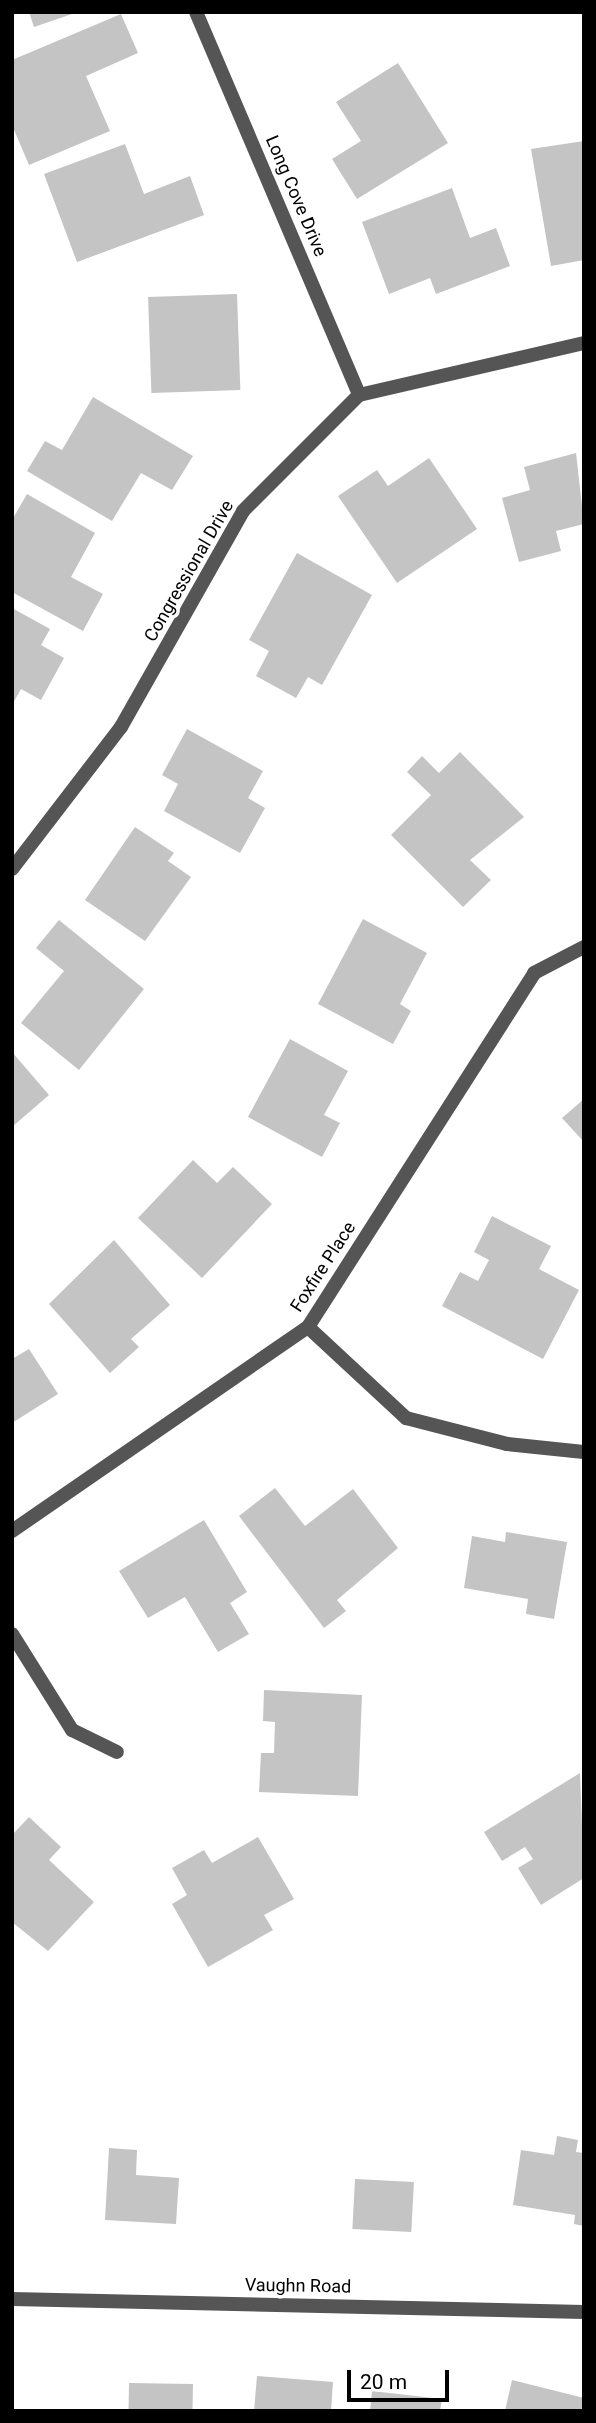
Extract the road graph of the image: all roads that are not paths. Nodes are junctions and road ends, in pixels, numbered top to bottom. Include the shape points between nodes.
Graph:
1 (197, 12) edge
2 (584, 343) edge
3 (359, 395) junction
4 (12, 869) edge
5 (584, 947) edge
6 (309, 1327) junction
7 (584, 1452) edge
8 (12, 1531) edge
9 (12, 1634) edge
10 (117, 1752) dead end
11 (12, 2299) edge
12 (584, 2312) edge

1 - 3 street, Long Cove Drive
2 - 3 street
3 - 4 street, Congressional Drive via 243,511 121,727
5 - 6 street, Foxfire Place via 534,973
6 - 7 street via 406,1418 507,1444
6 - 8 street, Foxfire Place
9 - 10 street via 72,1730
11 - 12 street, Vaughn Road

